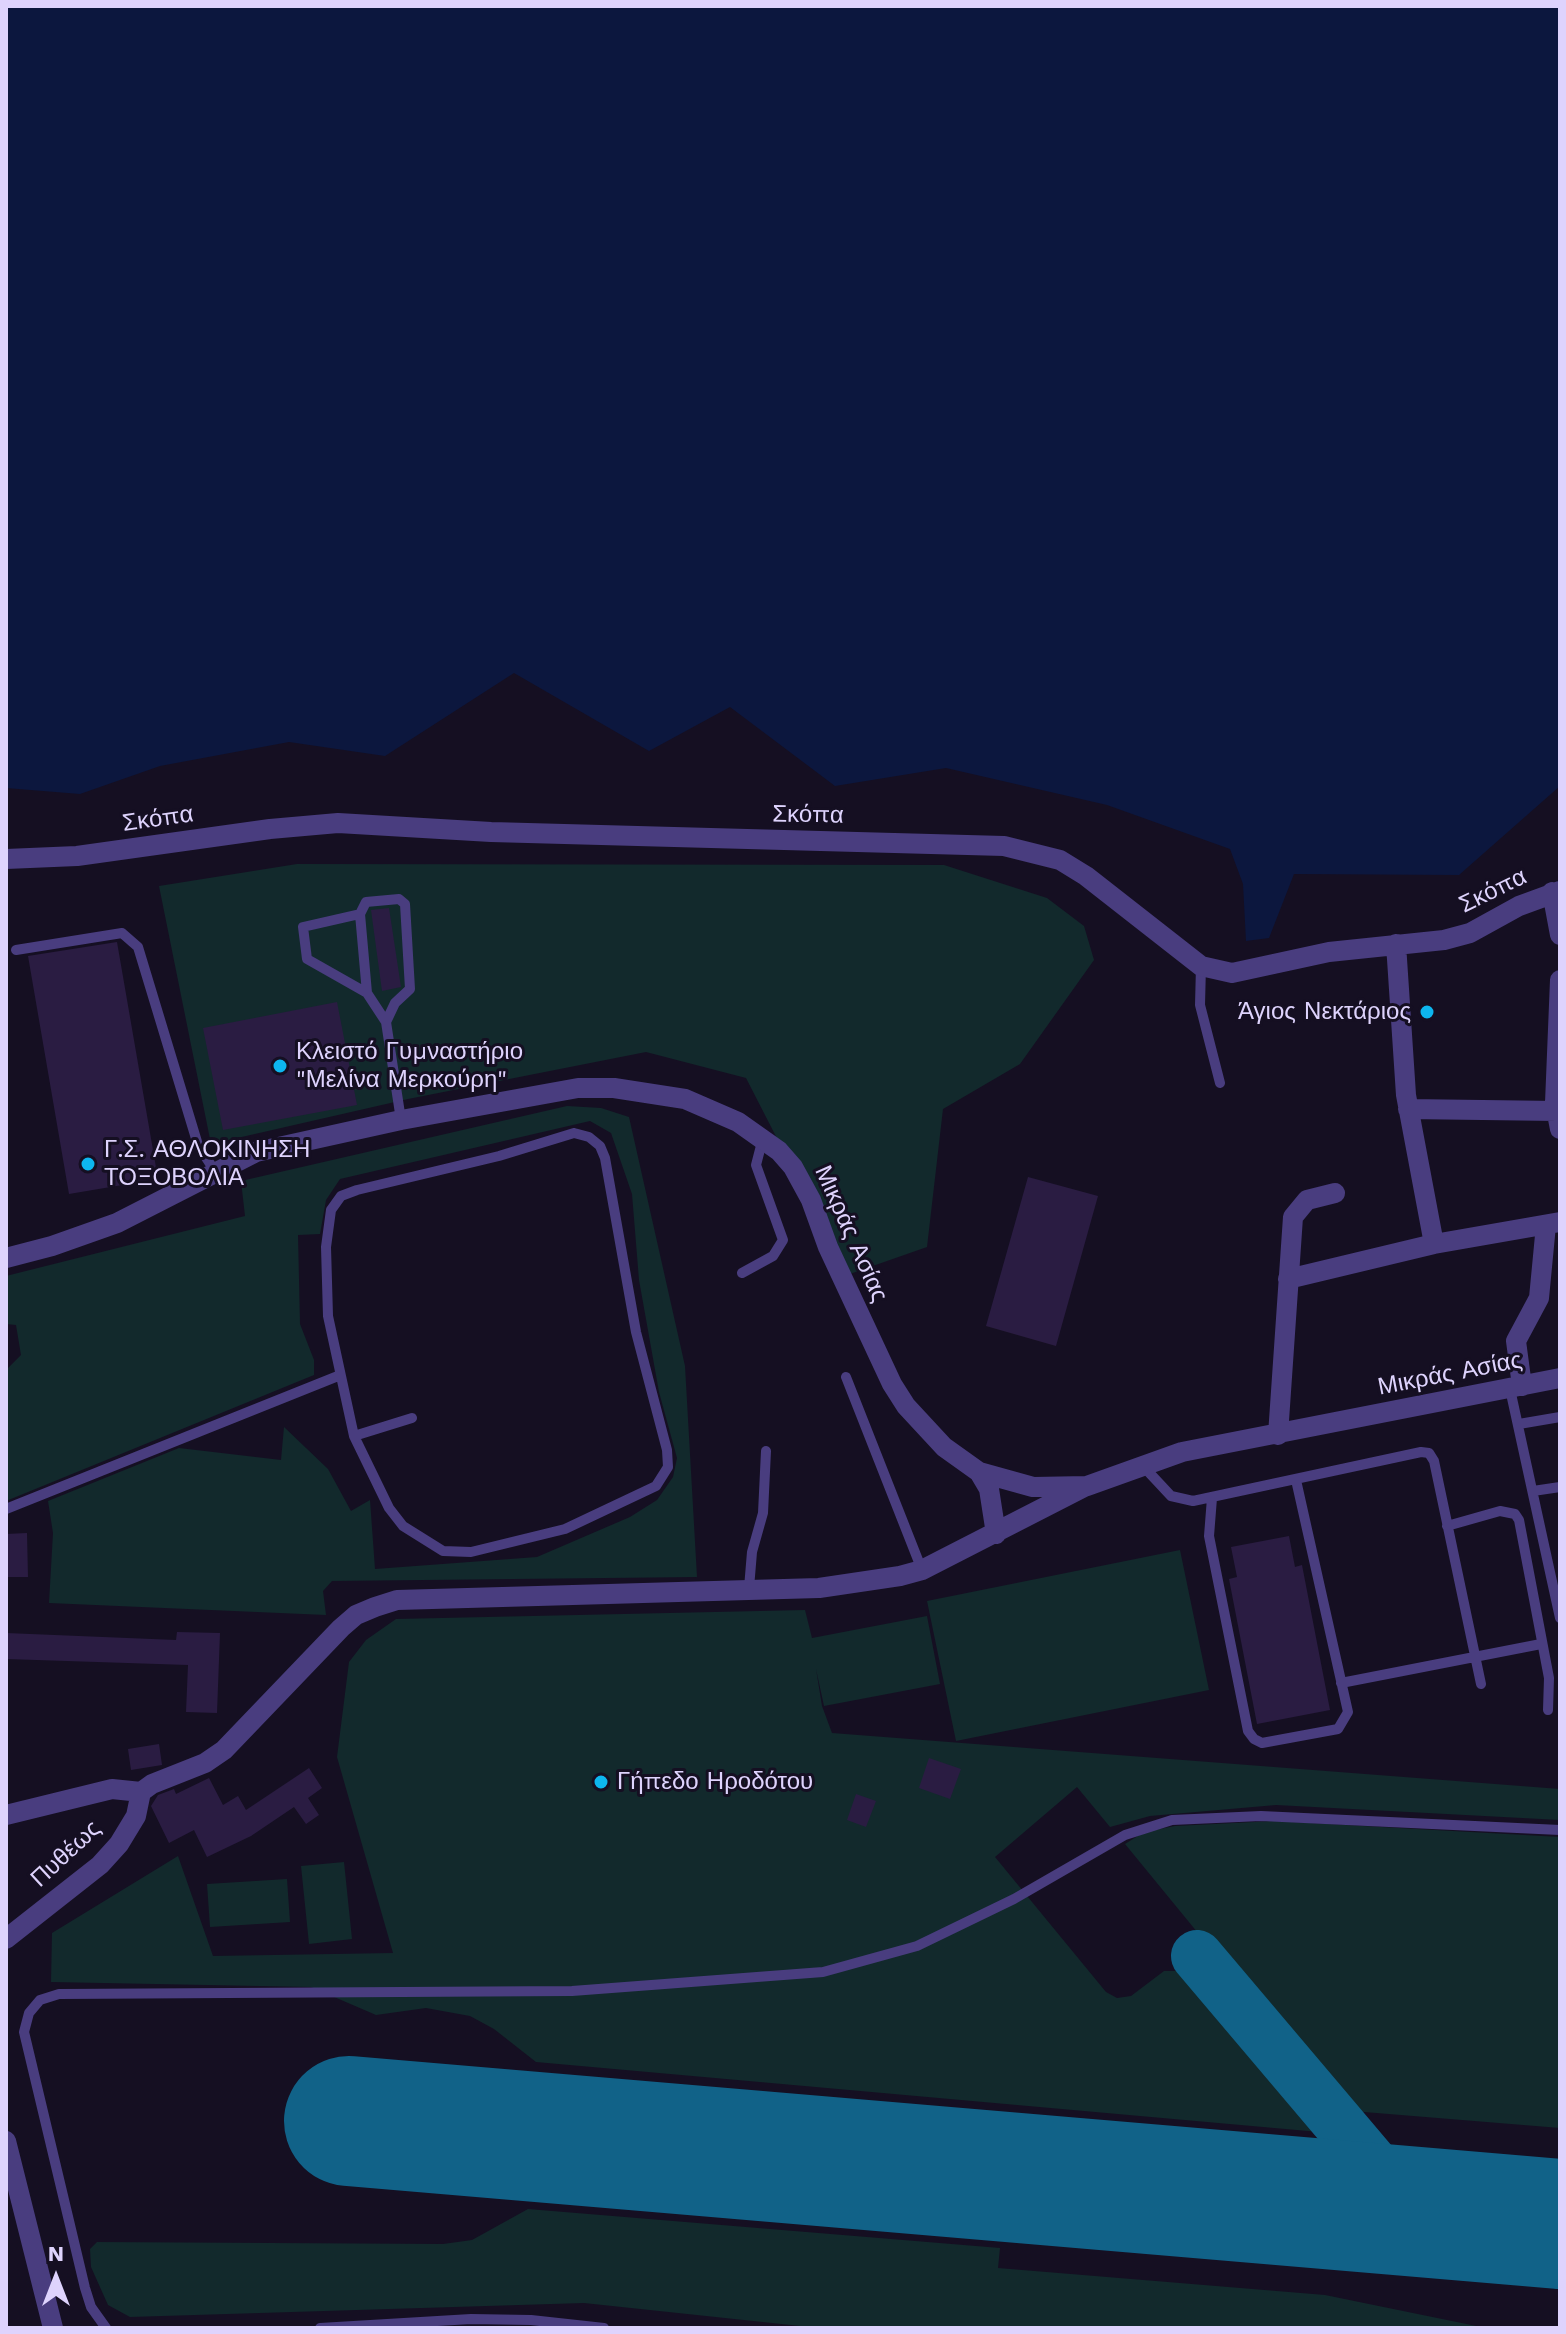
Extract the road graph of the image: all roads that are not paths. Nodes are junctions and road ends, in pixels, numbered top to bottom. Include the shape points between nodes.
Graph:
1 (6, 859) edge
2 (1556, 892) edge
3 (360, 914) junction
4 (1560, 935) edge
5 (1396, 944) junction
6 (16, 950) dead end
7 (1201, 966) junction
8 (1560, 980) edge
9 (367, 993) junction
10 (386, 1022) junction
11 (1220, 1083) dead end
12 (1408, 1109) junction
13 (401, 1120) junction
14 (1558, 1120) edge
15 (763, 1138) junction
16 (217, 1175) junction
17 (1335, 1193) dead end
18 (1553, 1223) edge
19 (1434, 1244) junction
20 (6, 1258) edge
21 (742, 1273) dead end
22 (1288, 1279) junction
23 (338, 1376) junction
24 (846, 1377) dead end
25 (1560, 1378) edge
26 (1516, 1388) junction
27 (1560, 1417) edge
28 (412, 1418) dead end
29 (1519, 1424) junction
30 (1278, 1435) junction
31 (354, 1436) junction
32 (766, 1451) dead end
33 (1142, 1464) junction
34 (979, 1472) junction
35 (1296, 1480) junction
36 (1087, 1486) junction
37 (1560, 1487) edge
38 (1533, 1491) junction
39 (1212, 1498) junction
40 (6, 1509) edge
41 (1447, 1526) junction
42 (996, 1534) junction
43 (922, 1570) junction
44 (749, 1588) junction
45 (1560, 1618) edge
46 (1541, 1644) junction
47 (1473, 1656) junction
48 (1341, 1683) junction
49 (1481, 1684) dead end
50 (1548, 1710) dead end
51 (141, 1792) junction
52 (6, 1815) edge
53 (1560, 1830) edge
54 (6, 1939) edge
55 (6, 2141) edge
56 (53, 2328) edge
57 (106, 2328) edge
58 (320, 2328) edge
59 (604, 2328) edge

1 - 7 street, Σκόπα via 77,856 338,823 1004,846 1041,853 1074,868
2 - 4 street
2 - 5 street, Σκόπα via 1470,933
3 - 9 lane
3 - 9 lane via 303,927 307,959
3 - 10 lane via 366,902 385,898 405,904 410,989
5 - 7 street, Σκόπα via 1232,973
5 - 12 street
6 - 16 lane via 122,933 138,947 198,1145
7 - 11 lane via 1203,1024
8 - 14 street
9 - 10 lane
10 - 13 lane
12 - 14 street
12 - 19 street
13 - 15 street, Μικράς Ασίας via 578,1088 614,1088 685,1099
13 - 16 street, Μικράς Ασίας via 256,1152
15 - 21 lane via 756,1165 782,1232 782,1247
15 - 34 street, Μικράς Ασίας via 804,1185 906,1406 944,1447
16 - 20 street, Μικράς Ασίας via 117,1223
17 - 22 street via 1297,1208
18 - 19 street
18 - 26 street via 1539,1298 1516,1341
19 - 22 street
22 - 30 street
23 - 31 lane
23 - 31 lane via 328,1316 326,1247 331,1210 341,1196 574,1133 600,1146 636,1332 667,1450 665,1477 565,1529 471,1552 443,1551 403,1526 389,1508
23 - 40 lane
24 - 43 lane
25 - 26 street, Μικράς Ασίας
26 - 29 lane
26 - 30 street, Μικράς Ασίας
27 - 29 lane
28 - 31 lane
29 - 38 lane
30 - 33 street, Μικράς Ασίας
32 - 44 lane via 763,1513
33 - 36 street, Μικράς Ασίας
33 - 39 lane via 1171,1496
34 - 36 street, Μικράς Ασίας via 1033,1487
34 - 42 street via 989,1489
35 - 39 lane
35 - 41 lane via 1429,1453
35 - 48 lane
36 - 42 street
37 - 38 lane
38 - 45 lane
39 - 48 lane via 1209,1536 1248,1731 1262,1743 1338,1729 1348,1712
41 - 46 lane via 1500,1511 1515,1514
41 - 47 lane
42 - 43 street
43 - 44 street via 819,1588
44 - 51 street via 397,1600 375,1607 341,1628 224,1750
46 - 47 lane
46 - 50 lane via 1549,1678
47 - 48 lane
47 - 49 lane
51 - 52 street via 112,1789
51 - 54 street, Πυθέως via 136,1816 100,1865
53 - 57 lane via 1261,1816 1172,1820 1125,1835 1014,1899 917,1946 823,1972 572,1991 59,1994 40,2000 29,2013 24,2032 85,2288
55 - 56 street
58 - 59 lane via 471,2319

